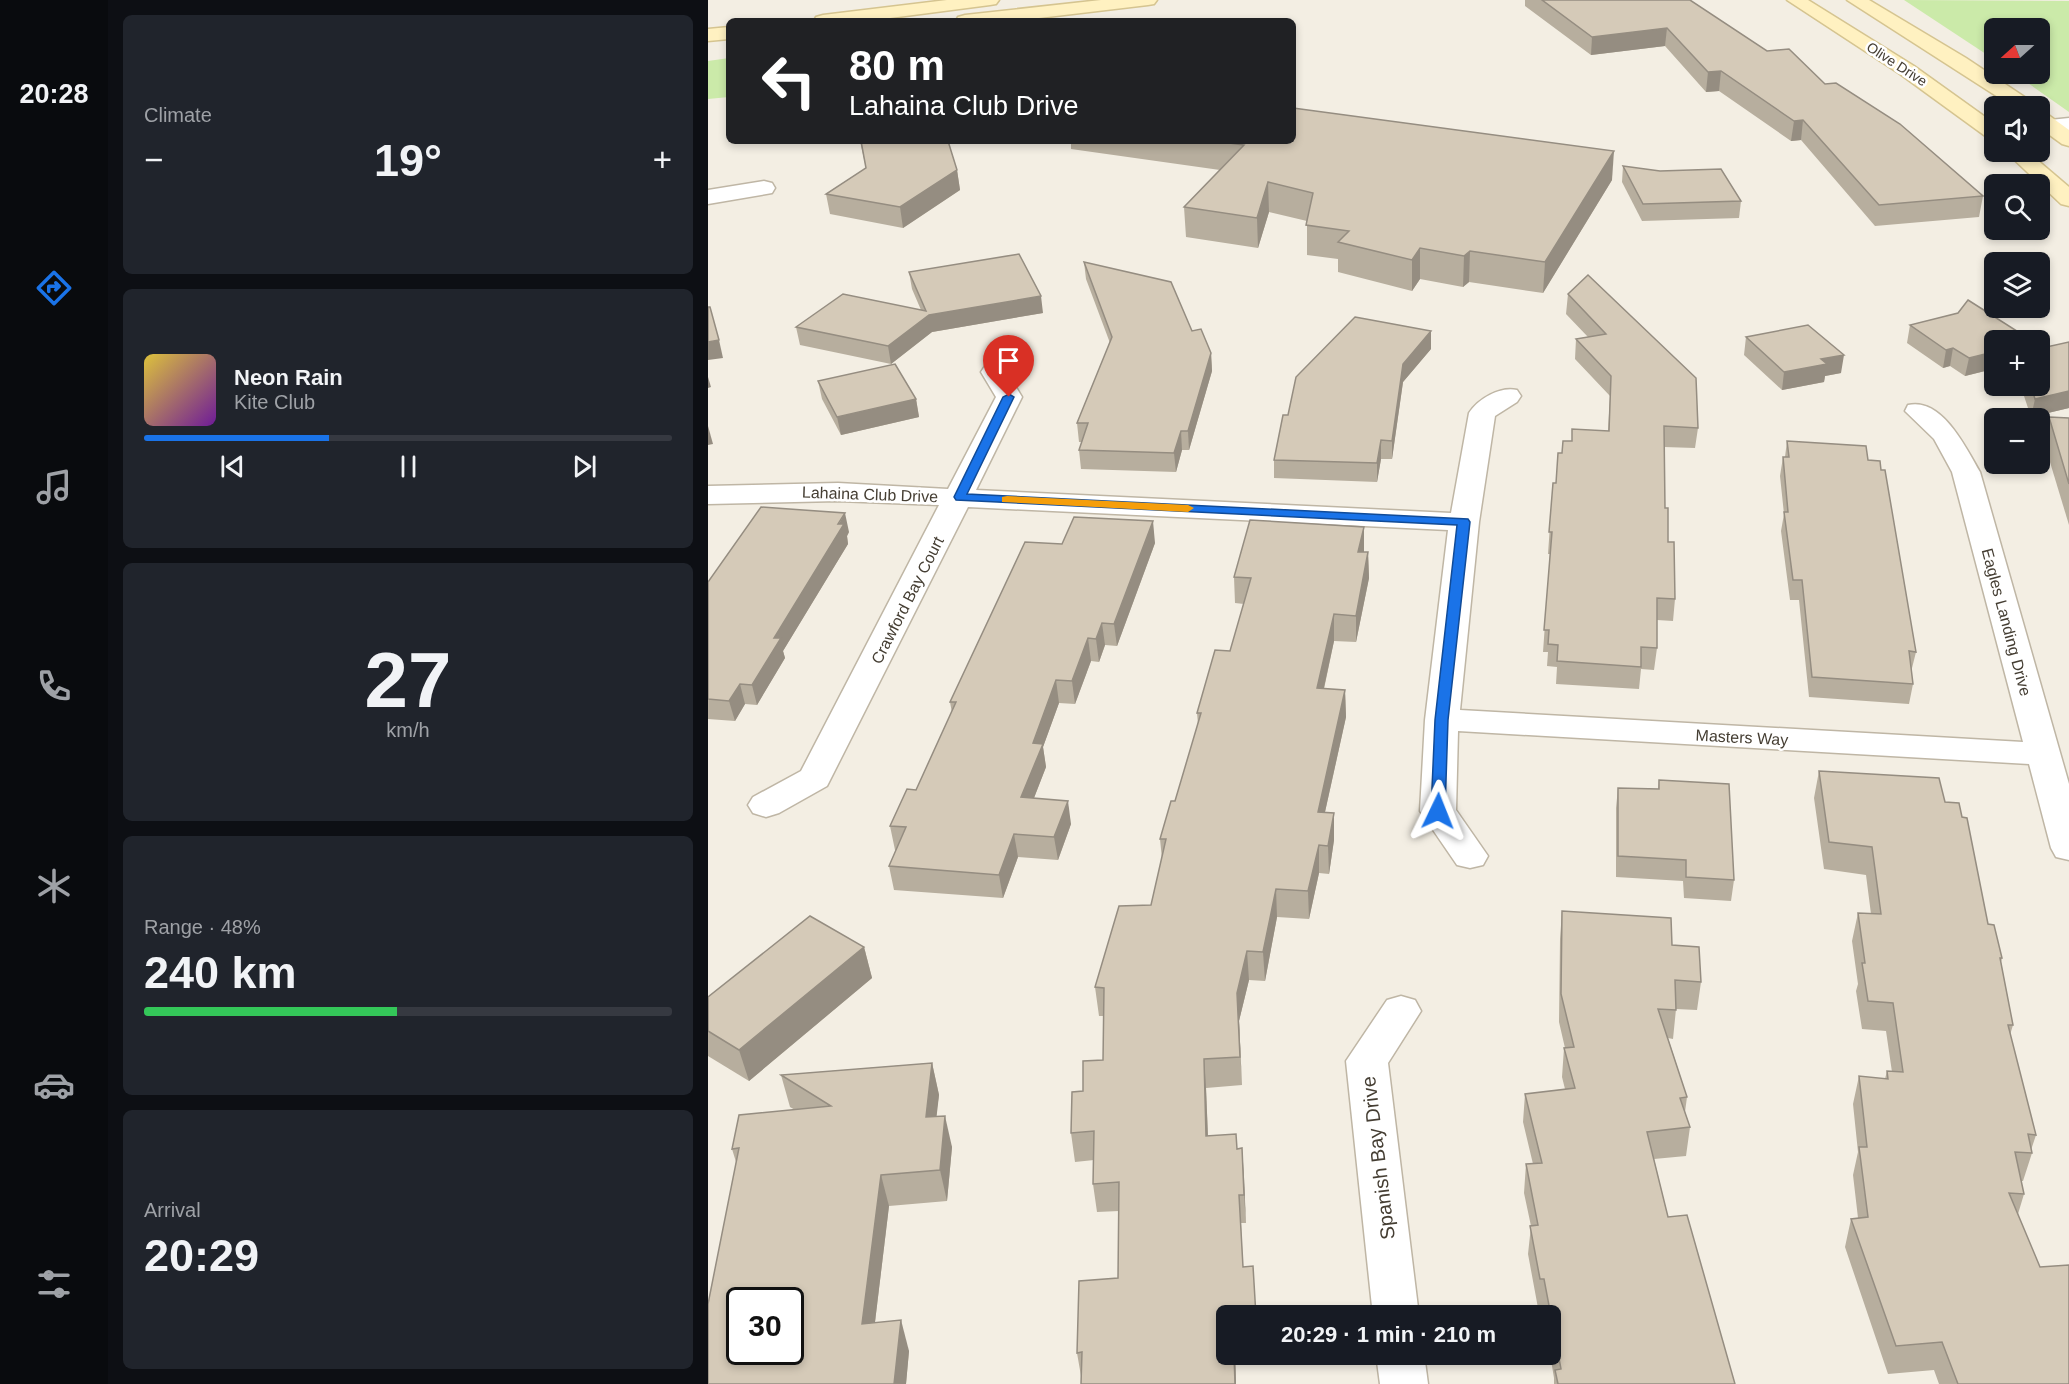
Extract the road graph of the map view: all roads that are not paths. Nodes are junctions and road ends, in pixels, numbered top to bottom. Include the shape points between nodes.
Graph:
1 (990, 0) edge
2 (1148, 0) edge
3 (1796, 0) edge
4 (1856, 0) edge
5 (847, 18) edge
6 (991, 18) edge
7 (726, 33) edge
8 (708, 36) edge
9 (726, 50) edge
10 (708, 53) edge
11 (2010, 96) edge
12 (2050, 124) edge
13 (1984, 125) edge
14 (2069, 140) edge
15 (2027, 162) edge
16 (764, 188) dead end
17 (708, 197) edge
18 (2069, 199) edge
19 (994, 372) dead end
20 (1508, 396) dead end
21 (1918, 411) dead end
22 (708, 495) edge
23 (960, 497) junction
24 (1464, 522) junction
25 (1442, 720) junction
26 (2043, 754) junction
27 (766, 805) dead end
28 (2069, 849) edge
29 (1470, 856) dead end
30 (1401, 1011) dead end
31 (1395, 1305) edge
32 (1401, 1365) edge
33 (1404, 1384) edge

1 - 5 main road
2 - 6 main road
3 - 13 main road, Olive Drive via 1907,70
4 - 11 main road, Olive Drive
7 - 8 main road
9 - 10 main road
12 - 14 main road
15 - 18 main road
16 - 17 street
19 - 23 street, Crawford Bay Court via 1009,397
20 - 24 street via 1482,413
21 - 26 street, Eagles Landing Drive via 1945,435 1966,472
22 - 23 street, Lahaina Club Drive via 838,492
23 - 24 street, Lahaina Club Drive
23 - 27 street, Crawford Bay Court via 815,778
24 - 25 street
25 - 26 street, Masters Way
25 - 29 street via 1438,811
26 - 28 street, Eagles Landing Drive
30 - 31 street, Spanish Bay Drive via 1367,1061
32 - 33 street

